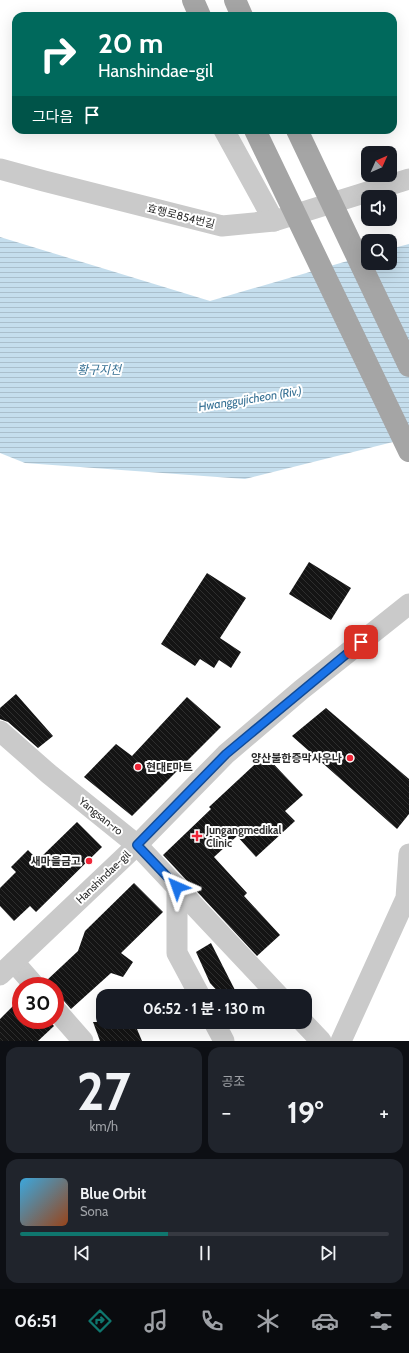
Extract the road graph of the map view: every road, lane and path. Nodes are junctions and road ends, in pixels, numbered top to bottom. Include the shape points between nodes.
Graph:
1 (193, 0) edge
2 (235, 0) edge
3 (198, 12) edge
4 (240, 12) edge
5 (226, 134) edge
6 (257, 134) edge
7 (299, 134) edge
8 (0, 168) edge
9 (409, 179) edge
10 (274, 221) junction
11 (409, 366) edge
12 (409, 451) edge
13 (409, 604) edge
14 (0, 731) edge
15 (137, 845) junction
16 (409, 854) edge
17 (177, 887) junction
18 (7, 968) edge
19 (21, 977) edge
20 (196, 989) edge
21 (272, 989) edge
22 (64, 1019) edge
23 (218, 1029) edge
24 (310, 1029) edge
25 (83, 1041) edge
26 (224, 1041) edge
27 (321, 1041) edge
28 (341, 1041) edge

1 - 3 main road
2 - 4 main road
5 - 10 street
6 - 12 main road, bridge
7 - 11 main road, bridge
8 - 10 street, 효행로854번길 via 44,182 222,226
9 - 10 street, 효행로854번길
13 - 15 street, Hanshindae-gil via 226,754
14 - 15 street, Yangsan-ro
15 - 17 street, Yangsan-ro
15 - 18 street, Hanshindae-gil
16 - 28 street via 406,898
17 - 20 street via 177,953
17 - 21 street, Yangsan-ro
18 - 19 street, Hanshindae-gil
22 - 25 street
23 - 26 street
24 - 27 street

